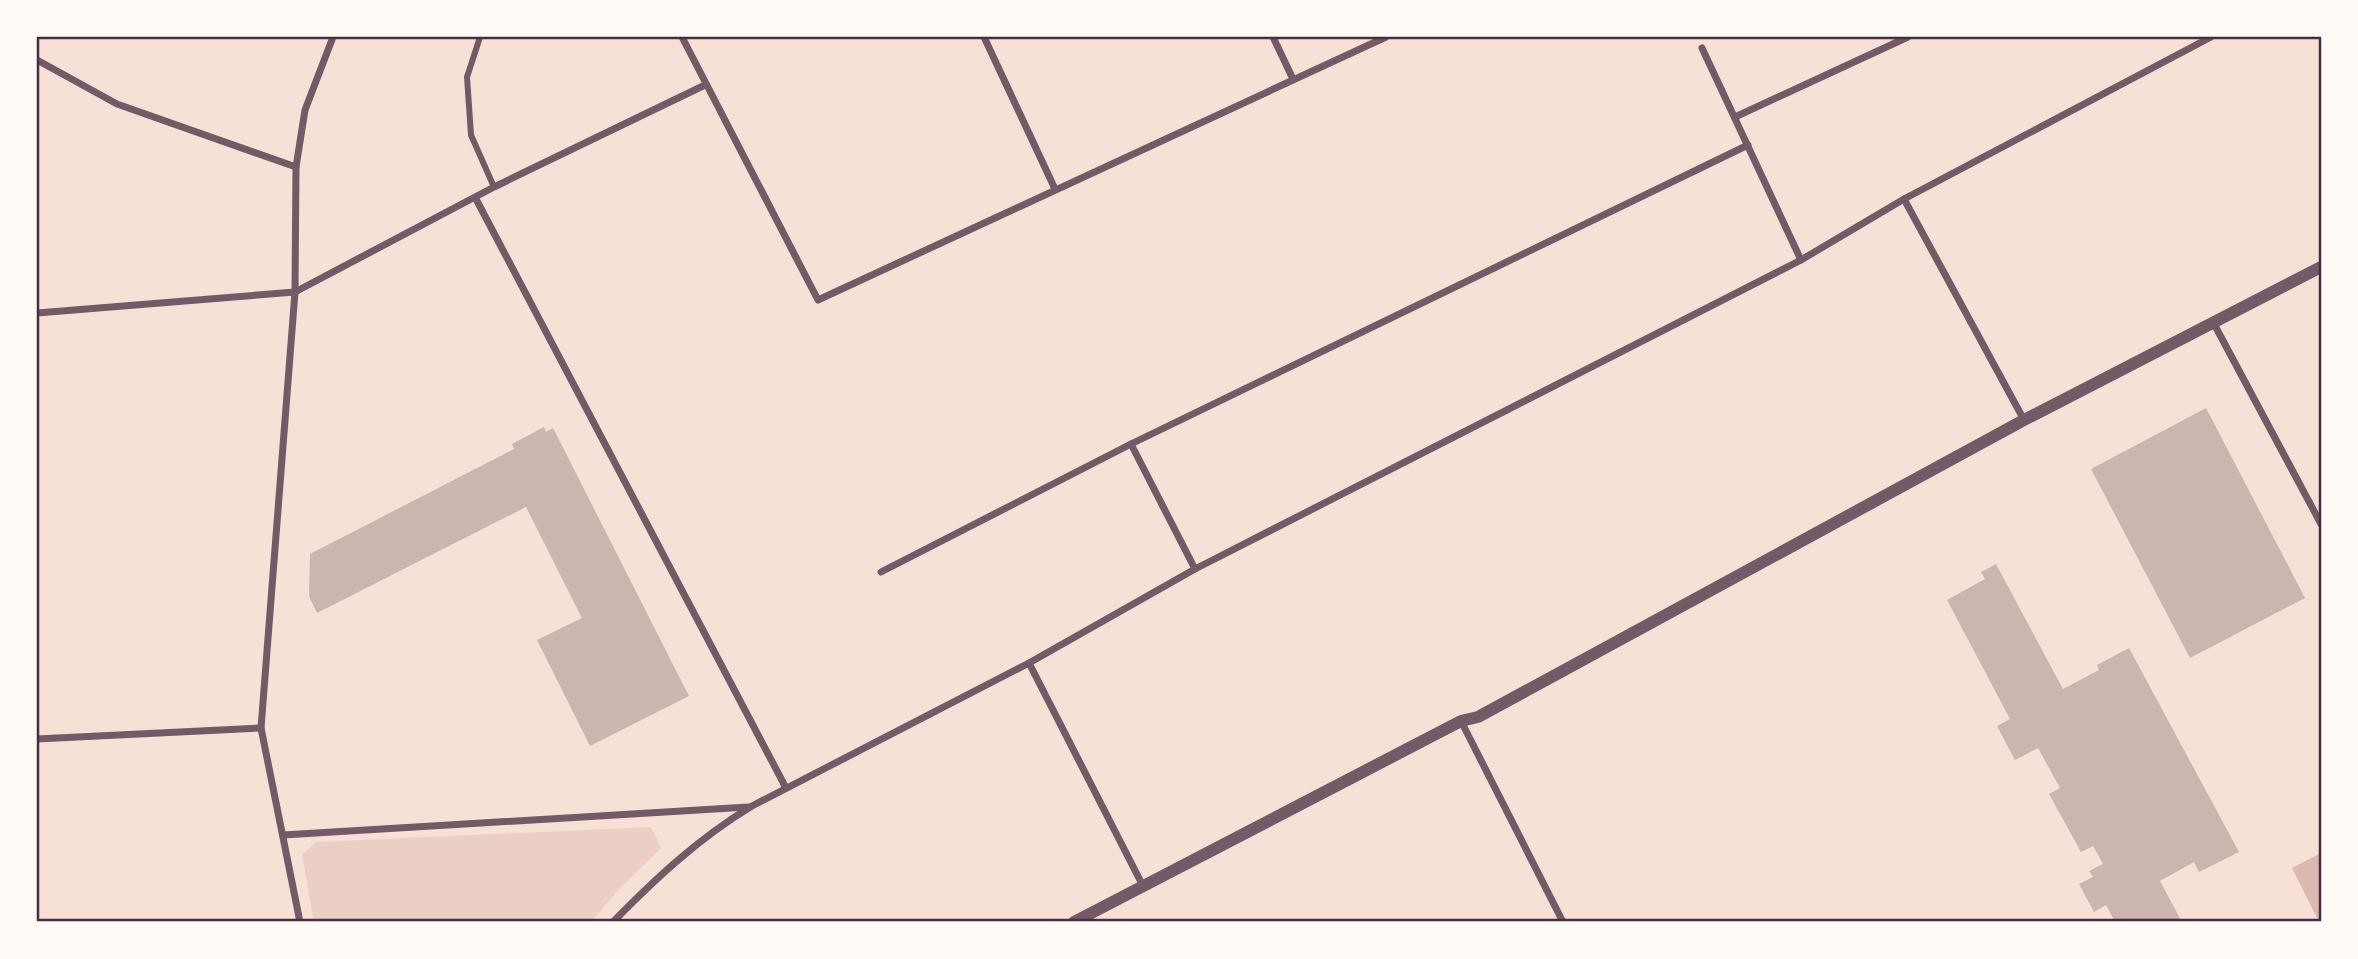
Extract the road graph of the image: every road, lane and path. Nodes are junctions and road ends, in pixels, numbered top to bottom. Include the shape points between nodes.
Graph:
1 (333, 37) edge
2 (480, 37) edge
3 (682, 37) edge
4 (984, 37) edge
5 (1273, 37) edge
6 (1386, 37) edge
7 (1908, 37) edge
8 (2211, 37) edge
9 (1702, 48) dead end
10 (37, 60) edge
11 (1293, 79) junction
12 (705, 85) junction
13 (1735, 117) junction
14 (1748, 145) junction
15 (296, 167) junction
16 (494, 187) junction
17 (1055, 189) junction
18 (476, 199) junction
19 (1904, 199) junction
20 (1801, 260) junction
21 (2321, 267) edge
22 (296, 292) junction
23 (37, 313) edge
24 (2213, 321) junction
25 (2024, 420) junction
26 (1131, 444) junction
27 (2321, 524) edge
28 (1195, 569) junction
29 (881, 572) dead end
30 (1029, 663) junction
31 (1461, 722) junction
32 (261, 728) junction
33 (37, 739) edge
34 (786, 788) junction
35 (752, 806) junction
36 (283, 835) junction
37 (1143, 886) junction
38 (300, 922) edge
39 (614, 922) edge
40 (1074, 922) edge
41 (1563, 922) edge

1 - 15 street via 305,110
2 - 16 street via 467,77 471,135
3 - 12 street
4 - 17 street
5 - 11 street
6 - 11 street
7 - 13 street
8 - 19 street
9 - 13 street
10 - 15 street via 117,104
11 - 17 street
12 - 16 street
12 - 17 street via 818,300
13 - 14 street
14 - 20 street
14 - 26 street
15 - 22 street
16 - 18 street
18 - 22 street
18 - 34 street
19 - 20 street
19 - 25 street
20 - 28 street
21 - 24 street
22 - 23 street
22 - 32 street
24 - 25 street
24 - 27 street
25 - 31 street via 1478,717
26 - 28 street
26 - 29 street
28 - 30 street
30 - 34 street
30 - 37 street
31 - 37 street
31 - 41 street
32 - 33 street
32 - 36 street
34 - 35 street
35 - 36 street
35 - 39 street via 716,828
36 - 38 street
37 - 40 street

